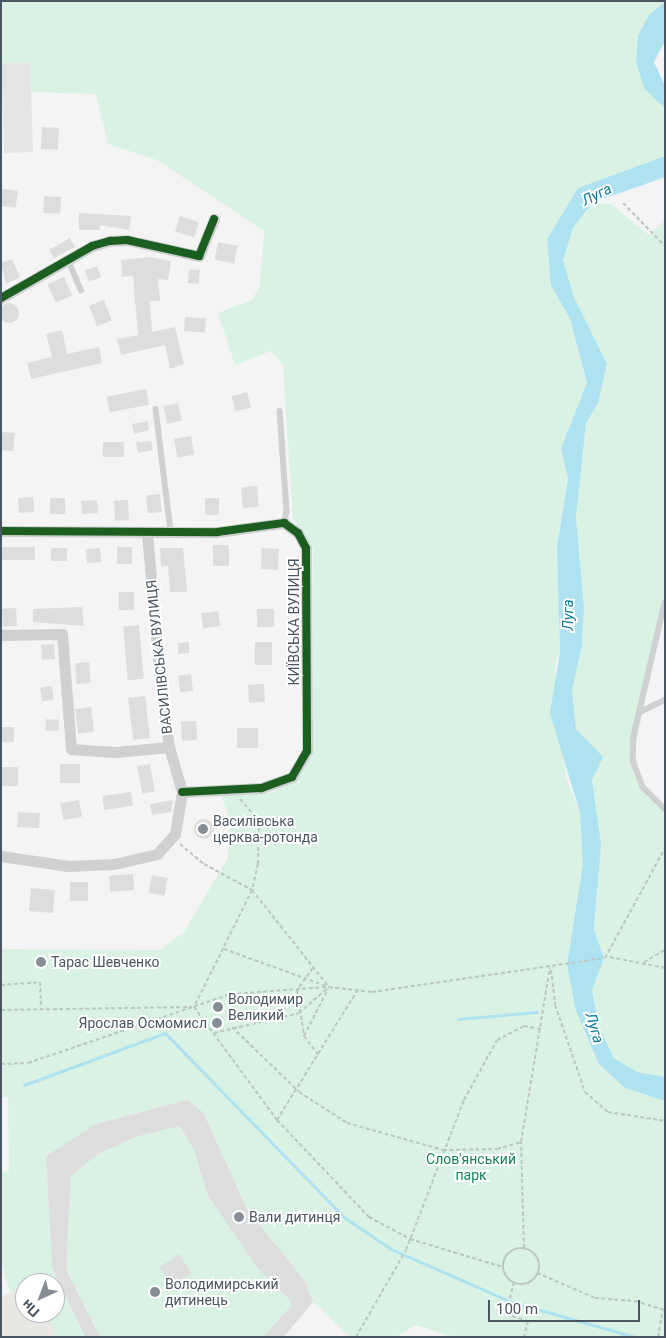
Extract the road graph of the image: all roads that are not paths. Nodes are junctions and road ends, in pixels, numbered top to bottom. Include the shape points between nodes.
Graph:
1 (214, 219) dead end
2 (68, 259) junction
3 (81, 290) dead end
4 (1, 298) edge
5 (156, 409) dead end
6 (280, 411) dead end
7 (284, 523) junction
8 (1, 531) edge
9 (171, 532) junction
10 (146, 533) junction
11 (665, 602) edge
12 (1, 635) edge
13 (665, 700) edge
14 (640, 712) junction
15 (169, 747) junction
16 (182, 792) junction
17 (665, 809) edge
18 (1, 856) edge

1 - 2 street via 199,256 127,240 92,246
2 - 3 lane
2 - 4 street
5 - 9 lane
6 - 7 lane via 287,512
7 - 9 street
7 - 16 street, КИЇВСЬКА ВУЛИЦЯ via 298,533 306,548 307,752 292,777 261,788
8 - 10 street
9 - 10 street
10 - 15 street, ВАСИЛІВСЬКА ВУЛИЦЯ
11 - 14 lane
12 - 15 street via 62,634 71,749 115,752
13 - 14 lane
14 - 17 lane via 633,760 643,787
15 - 16 street, ВАСИЛІВСЬКА ВУЛИЦЯ
16 - 18 street, ВАСИЛІВСЬКА ВУЛИЦЯ via 175,834 165,848 147,858 93,866

